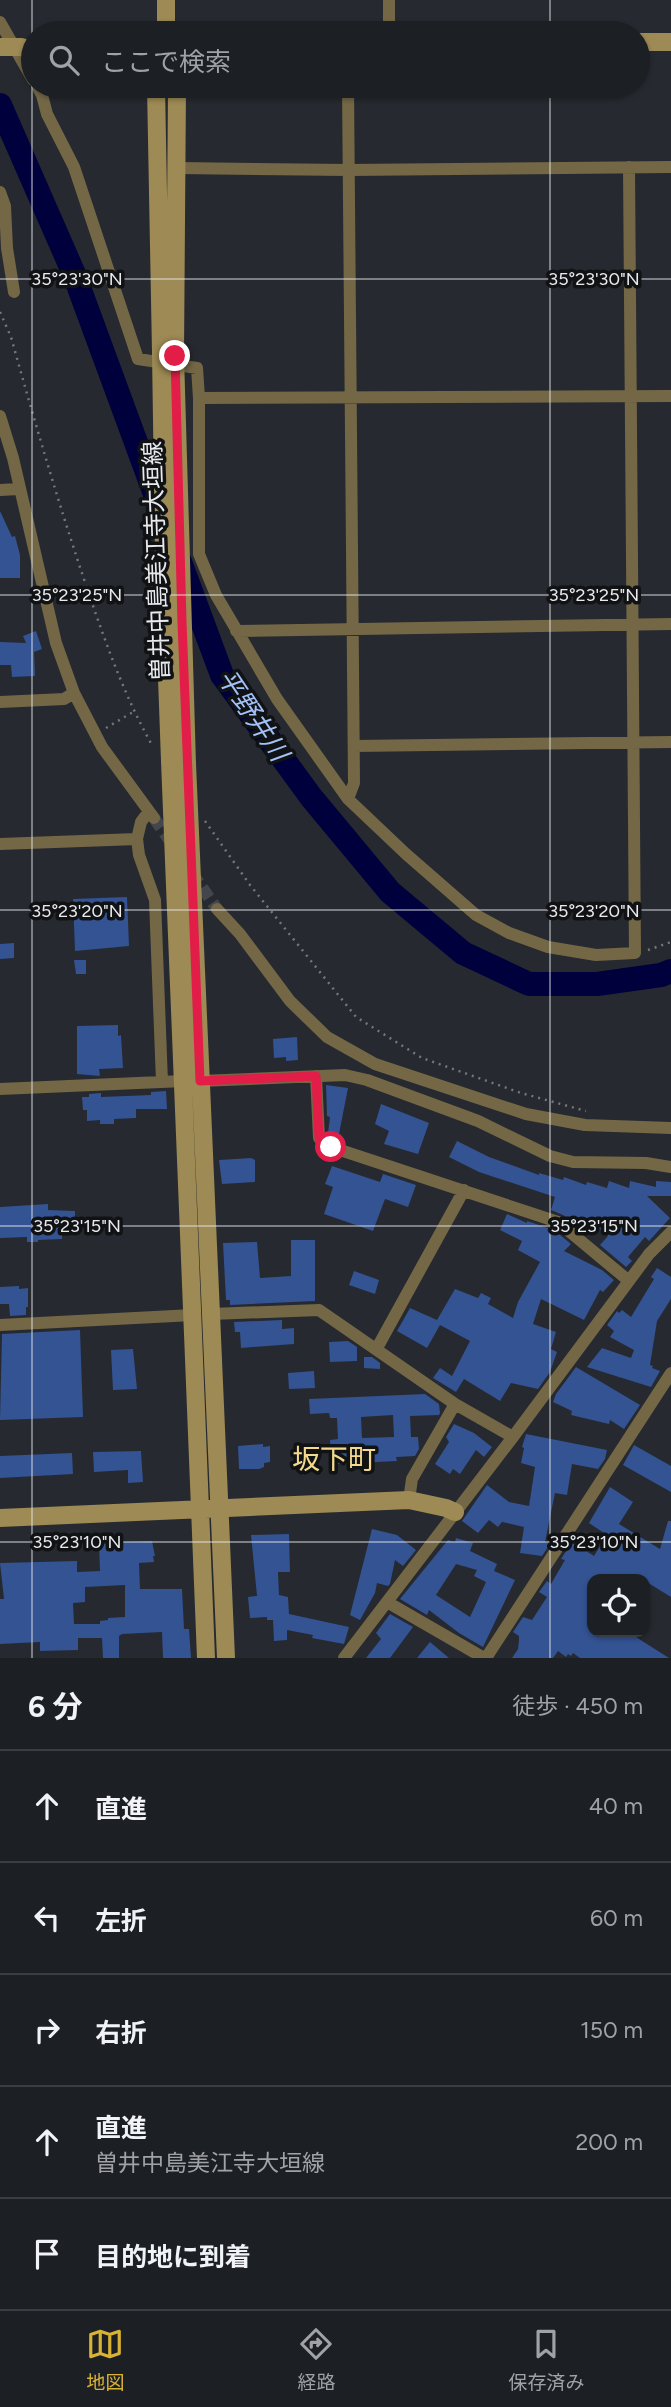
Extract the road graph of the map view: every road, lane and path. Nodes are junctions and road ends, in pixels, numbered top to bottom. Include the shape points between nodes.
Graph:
1 (166, 0) edge
2 (389, 0) edge
3 (166, 21) edge
4 (389, 21) edge
5 (0, 22) edge
6 (650, 42) edge
7 (671, 42) edge
8 (0, 47) edge
9 (21, 47) edge
10 (21, 59) edge
11 (43, 98) edge
12 (157, 98) edge
13 (177, 98) edge
14 (348, 98) edge
15 (629, 167) junction
16 (671, 167) edge
17 (177, 168) junction
18 (349, 170) junction
19 (0, 192) edge
20 (14, 292) dead end
21 (0, 312) edge
22 (168, 354) junction
23 (631, 396) junction
24 (671, 396) edge
25 (199, 398) junction
26 (351, 398) junction
27 (0, 416) edge
28 (19, 489) junction
29 (0, 490) edge
30 (671, 624) edge
31 (632, 625) junction
32 (353, 628) junction
33 (236, 631) junction
34 (74, 692) junction
35 (0, 702) edge
36 (133, 712) junction
37 (95, 734) junction
38 (671, 742) edge
39 (633, 743) junction
40 (354, 746) junction
41 (154, 748) dead end
42 (348, 799) junction
43 (202, 817) dead end
44 (137, 839) junction
45 (0, 844) edge
46 (217, 909) tunnel mouth
47 (671, 942) edge
48 (635, 953) junction
49 (316, 1076) junction
50 (192, 1081) junction
51 (162, 1082) junction
52 (0, 1089) edge
53 (596, 1114) dead end
54 (671, 1128) edge
55 (671, 1167) edge
56 (464, 1190) junction
57 (671, 1233) edge
58 (629, 1281) junction
59 (202, 1314) junction
60 (0, 1325) edge
61 (377, 1348) junction
62 (671, 1373) edge
63 (455, 1404) junction
64 (513, 1437) junction
65 (409, 1500) junction
66 (198, 1509) junction
67 (219, 1509) junction
68 (455, 1513) junction
69 (0, 1518) edge
70 (387, 1602) junction
71 (206, 1658) edge
72 (226, 1658) edge
73 (344, 1658) edge
74 (485, 1658) edge

1 - 3 main road
2 - 4 street
5 - 10 street
6 - 7 main road
8 - 9 main road, bridge
11 - 25 street via 74,167 138,359 197,368
12 - 22 main road
13 - 17 main road
14 - 18 street
15 - 16 street
15 - 18 street
15 - 23 street
17 - 18 street
17 - 22 main road
18 - 26 street
19 - 20 street
21 - 36 path via 72,546
22 - 50 main road, 曽井中島美江寺大垣線, bridge via 178,763
23 - 24 street
23 - 26 street
23 - 31 street
25 - 26 street
25 - 33 street via 199,554
26 - 32 street
27 - 28 street
28 - 29 street
28 - 34 street via 56,643
30 - 31 street
31 - 32 street
31 - 39 street
32 - 33 street
32 - 40 street
33 - 42 street via 277,699
34 - 35 street via 64,699
34 - 37 street
36 - 37 path
36 - 41 path
37 - 44 street via 152,815 141,822
38 - 39 street
39 - 40 street
39 - 48 street
40 - 42 street via 354,783
42 - 48 street via 476,915 509,933 548,947 596,955
43 - 53 path via 356,1017 422,1058
44 - 45 street
44 - 51 street via 155,900
46 - 54 street via 290,1001 327,1037 374,1064 526,1114 585,1125
47 - 48 path
49 - 50 street
49 - 55 street via 367,1080 573,1163
49 - 56 street via 319,1138 331,1147
50 - 51 street
50 - 59 main road, 曽井中島美江寺大垣線
51 - 52 street
56 - 58 street via 558,1222
56 - 61 street
57 - 58 street
58 - 64 street
59 - 60 street
59 - 61 street via 319,1310
59 - 66 main road
59 - 67 main road
61 - 63 street
62 - 74 street
63 - 64 street
63 - 65 street via 412,1479
64 - 68 street
65 - 67 main road
65 - 68 main road
66 - 67 main road
66 - 69 main road
66 - 71 main road
67 - 72 main road
68 - 70 street
70 - 73 street
70 - 74 street

